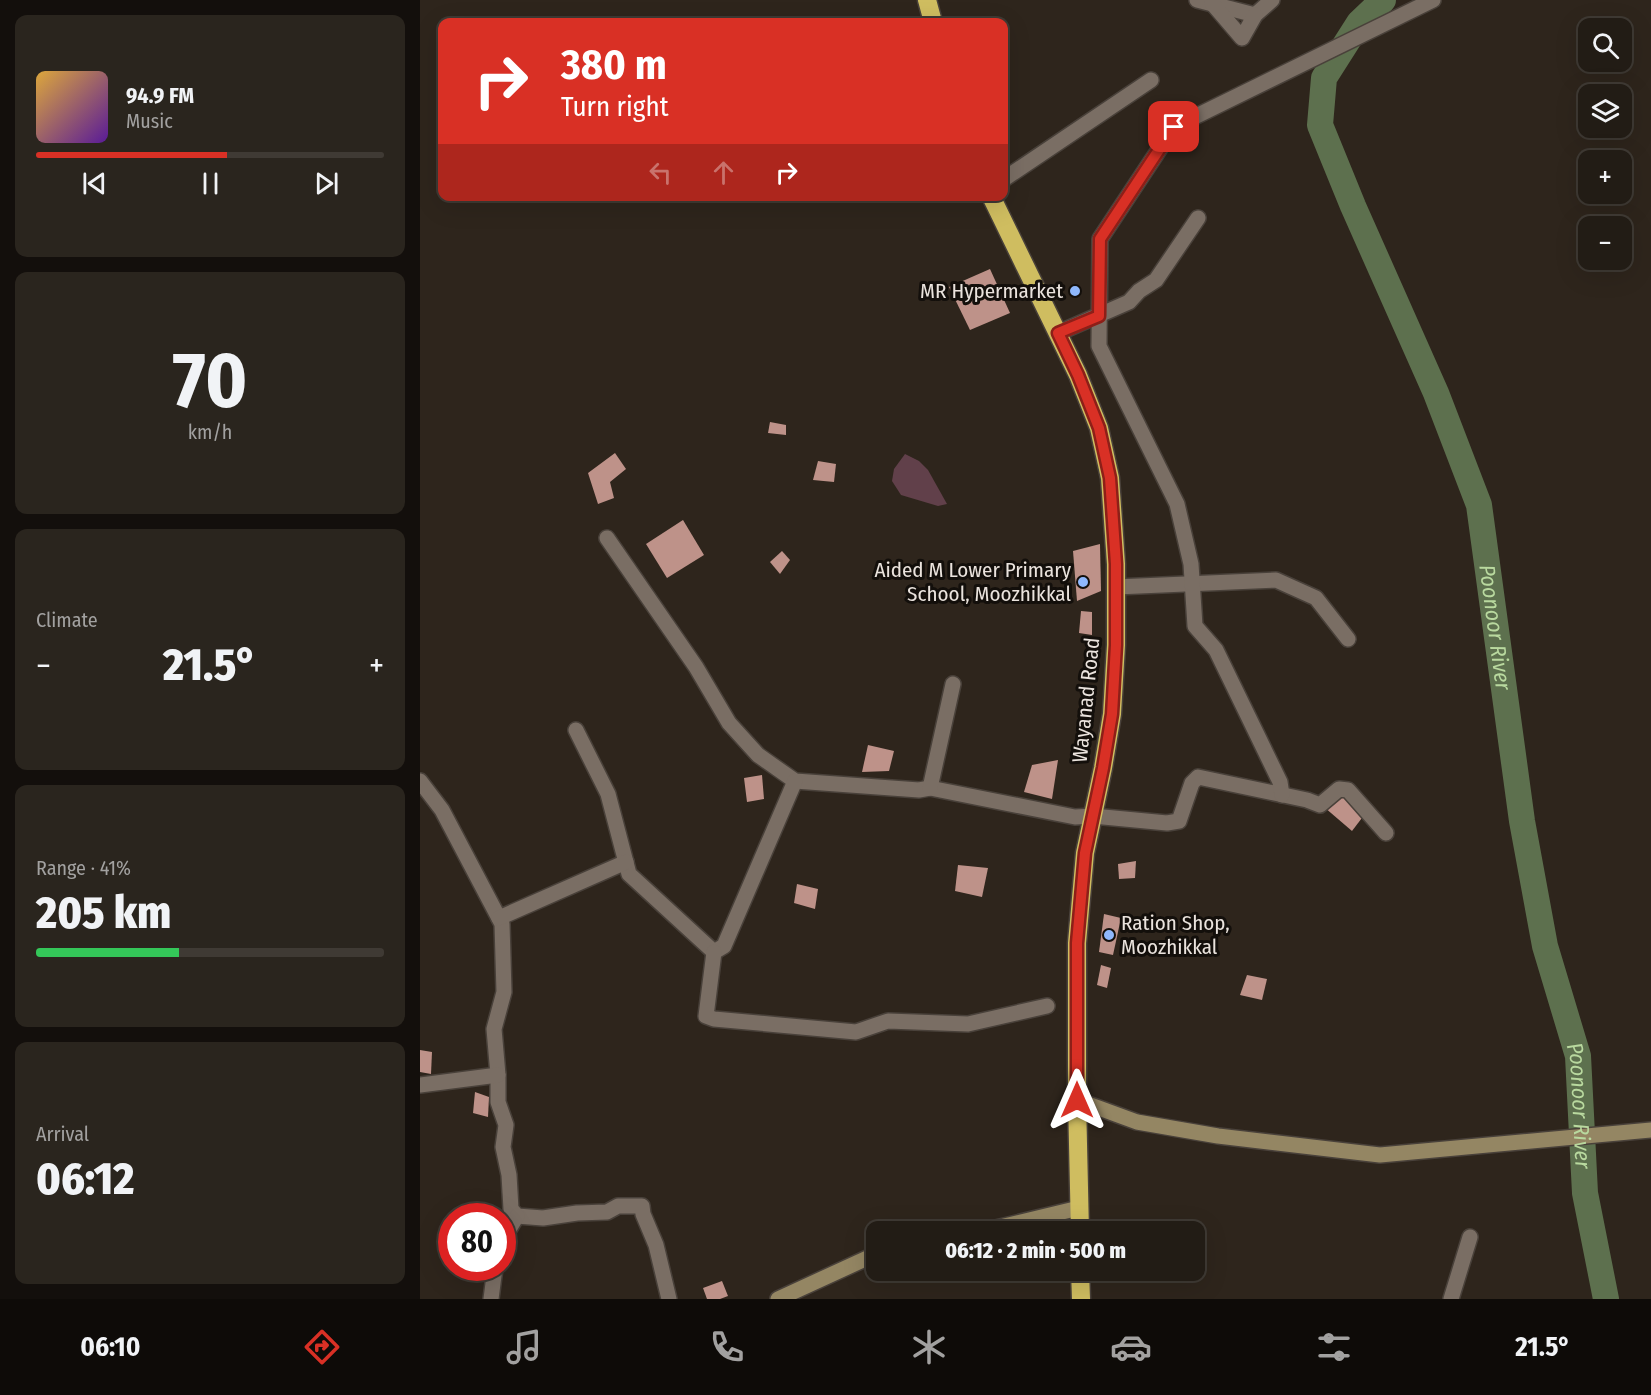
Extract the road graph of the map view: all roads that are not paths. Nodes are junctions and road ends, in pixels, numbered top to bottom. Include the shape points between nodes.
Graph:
1 (927, 0) edge
2 (1272, 0) edge
3 (1433, 0) edge
4 (1205, 2) edge
5 (1255, 15) junction
6 (932, 18) edge
7 (1151, 80) dead end
8 (1008, 176) edge
9 (993, 201) edge
10 (1198, 218) dead end
11 (1099, 316) junction
12 (1058, 333) junction
13 (607, 538) dead end
14 (1193, 585) junction
15 (1116, 587) junction
16 (1348, 639) dead end
17 (953, 684) dead end
18 (576, 730) dead end
19 (420, 781) edge
20 (795, 781) junction
21 (930, 789) junction
22 (1282, 795) junction
23 (1092, 816) junction
24 (1386, 832) dead end
25 (626, 862) junction
26 (499, 918) junction
27 (714, 952) junction
28 (1047, 1006) dead end
29 (498, 1076) junction
30 (420, 1085) edge
31 (1077, 1100) junction
32 (1651, 1131) edge
33 (1079, 1208) junction
34 (517, 1216) joint
35 (1025, 1221) edge
36 (1080, 1221) edge
37 (1470, 1238) dead end
38 (866, 1259) edge
39 (493, 1281) edge
40 (1080, 1281) edge
41 (491, 1299) edge
42 (669, 1299) edge
43 (778, 1299) edge
44 (1081, 1299) edge
45 (1452, 1299) edge

1 - 6 highway
2 - 5 street
3 - 11 street via 1174,127 1100,239
4 - 5 street
4 - 5 street via 1242,38
7 - 8 street
9 - 12 highway, Wayanad Road
10 - 11 street via 1156,280 1129,302
11 - 12 street
11 - 14 street via 1099,346 1178,504
12 - 15 highway, Wayanad Road via 1099,428 1110,478
13 - 20 street via 696,667 729,723 758,754
14 - 15 street
14 - 16 street via 1276,580 1316,598
14 - 22 street via 1195,626 1216,650 1280,782
15 - 23 highway, Wayanad Road via 1112,714
17 - 21 street
18 - 25 street via 608,794
19 - 26 street via 442,810
20 - 21 street
20 - 27 street via 724,946
21 - 23 street via 1075,817
22 - 23 street via 1198,777 1192,783 1179,821
22 - 24 street via 1320,805 1339,789 1348,790
23 - 31 highway, Wayanad Road via 1077,943
25 - 26 street
25 - 27 street via 629,874
26 - 29 street via 504,992 494,1029
27 - 28 street via 706,1016 714,1019 856,1032 888,1021 968,1024
29 - 30 street
29 - 34 street via 498,1102 506,1125 503,1147 511,1209
31 - 32 main road via 1137,1122 1380,1155
31 - 33 highway, Wayanad Road
33 - 35 main road
33 - 36 highway, Wayanad Road
34 - 42 street via 543,1218 642,1206
37 - 45 street
38 - 43 main road
39 - 41 street
40 - 44 highway

